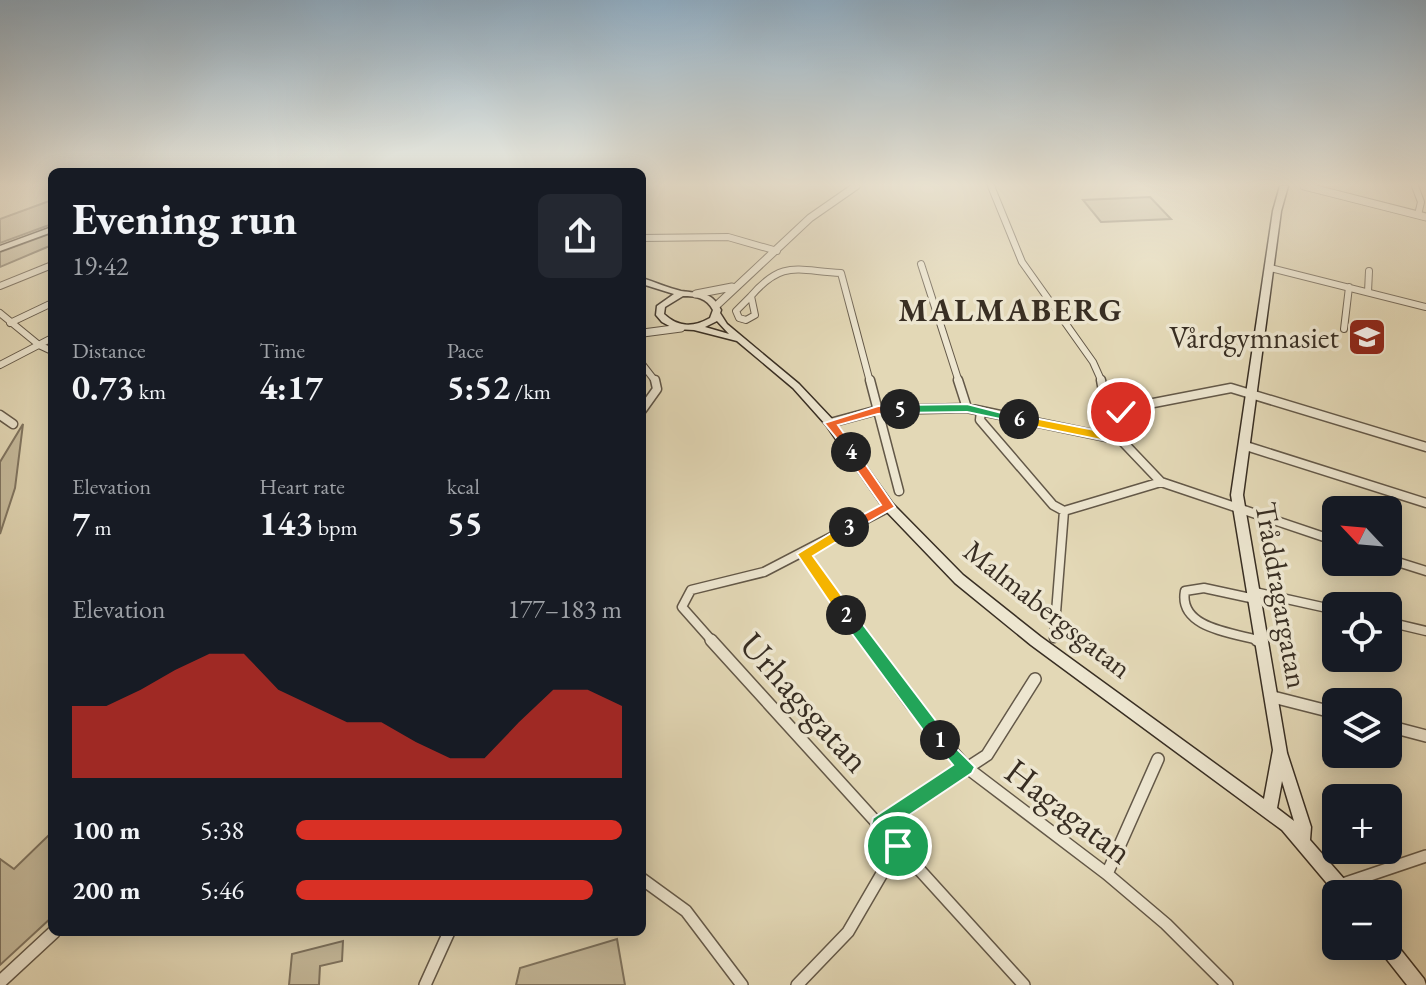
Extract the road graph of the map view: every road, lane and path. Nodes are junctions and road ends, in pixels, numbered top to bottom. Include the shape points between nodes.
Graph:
1 (41, 232) edge
2 (796, 232) edge
3 (1010, 232) edge
4 (1274, 232) edge
5 (646, 238) edge
6 (0, 247) edge
7 (777, 251) junction
8 (921, 264) dead end
9 (48, 267) edge
10 (1270, 268) junction
11 (1369, 271) dead end
12 (646, 282) edge
13 (0, 286) edge
14 (646, 286) edge
15 (735, 286) junction
16 (1349, 287) junction
17 (1368, 292) junction
18 (681, 294) junction
19 (696, 294) junction
20 (751, 296) dead end
21 (48, 305) edge
22 (662, 306) junction
23 (1426, 307) edge
24 (716, 310) junction
25 (0, 313) edge
26 (10, 323) junction
27 (696, 327) junction
28 (646, 328) edge
29 (681, 328) junction
30 (1344, 329) dead end
31 (646, 332) edge
32 (48, 340) edge
33 (742, 342) junction
34 (39, 345) junction
35 (48, 349) edge
36 (0, 365) edge
37 (646, 369) edge
38 (1254, 396) junction
39 (646, 404) edge
40 (967, 408) junction
41 (878, 410) junction
42 (981, 411) junction
43 (1107, 412) junction
44 (0, 415) edge
45 (830, 423) junction
46 (13, 424) dead end
47 (1121, 440) junction
48 (1246, 446) junction
49 (1426, 447) edge
50 (1161, 482) junction
51 (899, 491) dead end
52 (1426, 503) edge
53 (889, 507) junction
54 (1239, 508) junction
55 (1064, 511) junction
56 (1322, 536) edge
57 (804, 554) junction
58 (1402, 563) edge
59 (1426, 571) edge
60 (1256, 596) junction
61 (1322, 608) edge
62 (1402, 625) edge
63 (1426, 631) edge
64 (1054, 638) dead end
65 (1263, 641) junction
66 (1035, 679) dead end
67 (1273, 697) junction
68 (1322, 709) edge
69 (1402, 730) edge
70 (1426, 736) edge
71 (1280, 750) junction
72 (1158, 759) dead end
73 (966, 767) junction
74 (1269, 811) junction
75 (880, 825) junction
76 (1302, 841) junction
77 (898, 846) junction
78 (1426, 856) edge
79 (1107, 874) junction
80 (1335, 880) edge
81 (1367, 880) edge
82 (646, 881) edge
83 (50, 936) edge
84 (447, 936) edge
85 (1398, 960) edge
86 (0, 982) edge
87 (425, 985) edge
88 (742, 985) edge
89 (797, 985) edge
90 (1024, 985) edge
91 (1227, 985) edge
92 (1418, 985) edge

1 - 6 main road
2 - 7 street
3 - 43 street via 1022,262 1093,362
4 - 10 main road, Tråddragargatan
5 - 7 street via 728,237
7 - 15 street
8 - 40 street
9 - 13 street
10 - 16 street
10 - 38 main road, Tråddragargatan
11 - 17 street
12 - 18 main road
14 - 22 main road
15 - 19 street
15 - 24 street
16 - 17 street
16 - 30 street
17 - 23 street
18 - 19 main road
18 - 22 main road
19 - 24 main road
20 - 41 street via 768,277 790,266 840,268
21 - 26 street
22 - 28 street
22 - 29 main road via 668,323
24 - 27 main road via 709,323
24 - 33 main road, Malmabergsgatan
25 - 26 street
26 - 34 street
27 - 29 main road
27 - 33 main road, Malmabergsgatan
29 - 31 street
32 - 34 street
33 - 45 main road, Malmabergsgatan via 796,386
34 - 35 street
34 - 36 street
37 - 39 street via 657,389
38 - 43 street via 1225,388
38 - 48 main road, Tråddragargatan
38 - 49 street
40 - 41 street
40 - 42 street
41 - 45 street
41 - 51 street
42 - 47 street
42 - 55 street via 980,420 1053,505
43 - 47 street
44 - 46 street
45 - 53 main road, Malmabergsgatan
47 - 50 street
48 - 52 street
48 - 54 main road, Tråddragargatan
50 - 54 street
50 - 55 street
53 - 57 street
53 - 74 main road, Malmabergsgatan via 990,604
54 - 56 street
54 - 60 main road, Tråddragargatan
55 - 64 street
57 - 73 street, Hagagatan via 911,704
57 - 75 street, Urhagsgatan via 764,572 701,586 686,596 682,607
58 - 59 street
60 - 61 street
60 - 65 main road, Tråddragargatan
60 - 65 street via 1195,587 1182,599 1187,614 1208,628
62 - 63 street
65 - 67 main road, Tråddragargatan
66 - 73 street via 987,755
67 - 68 street
67 - 71 main road, Tråddragargatan
69 - 70 street
71 - 74 main road, Tråddragargatan
71 - 76 main road, Tråddragargatan via 1303,827
72 - 79 street
73 - 75 street
73 - 79 street, Hagagatan
74 - 76 main road, Malmabergsgatan
75 - 77 street, Urhagsgatan
76 - 80 main road, Malmabergsgatan
77 - 89 street via 848,932
77 - 90 street, Urhagsgatan
78 - 81 street
79 - 91 street, Hagagatan
82 - 88 street via 683,908
83 - 86 street
84 - 87 street
85 - 92 main road

